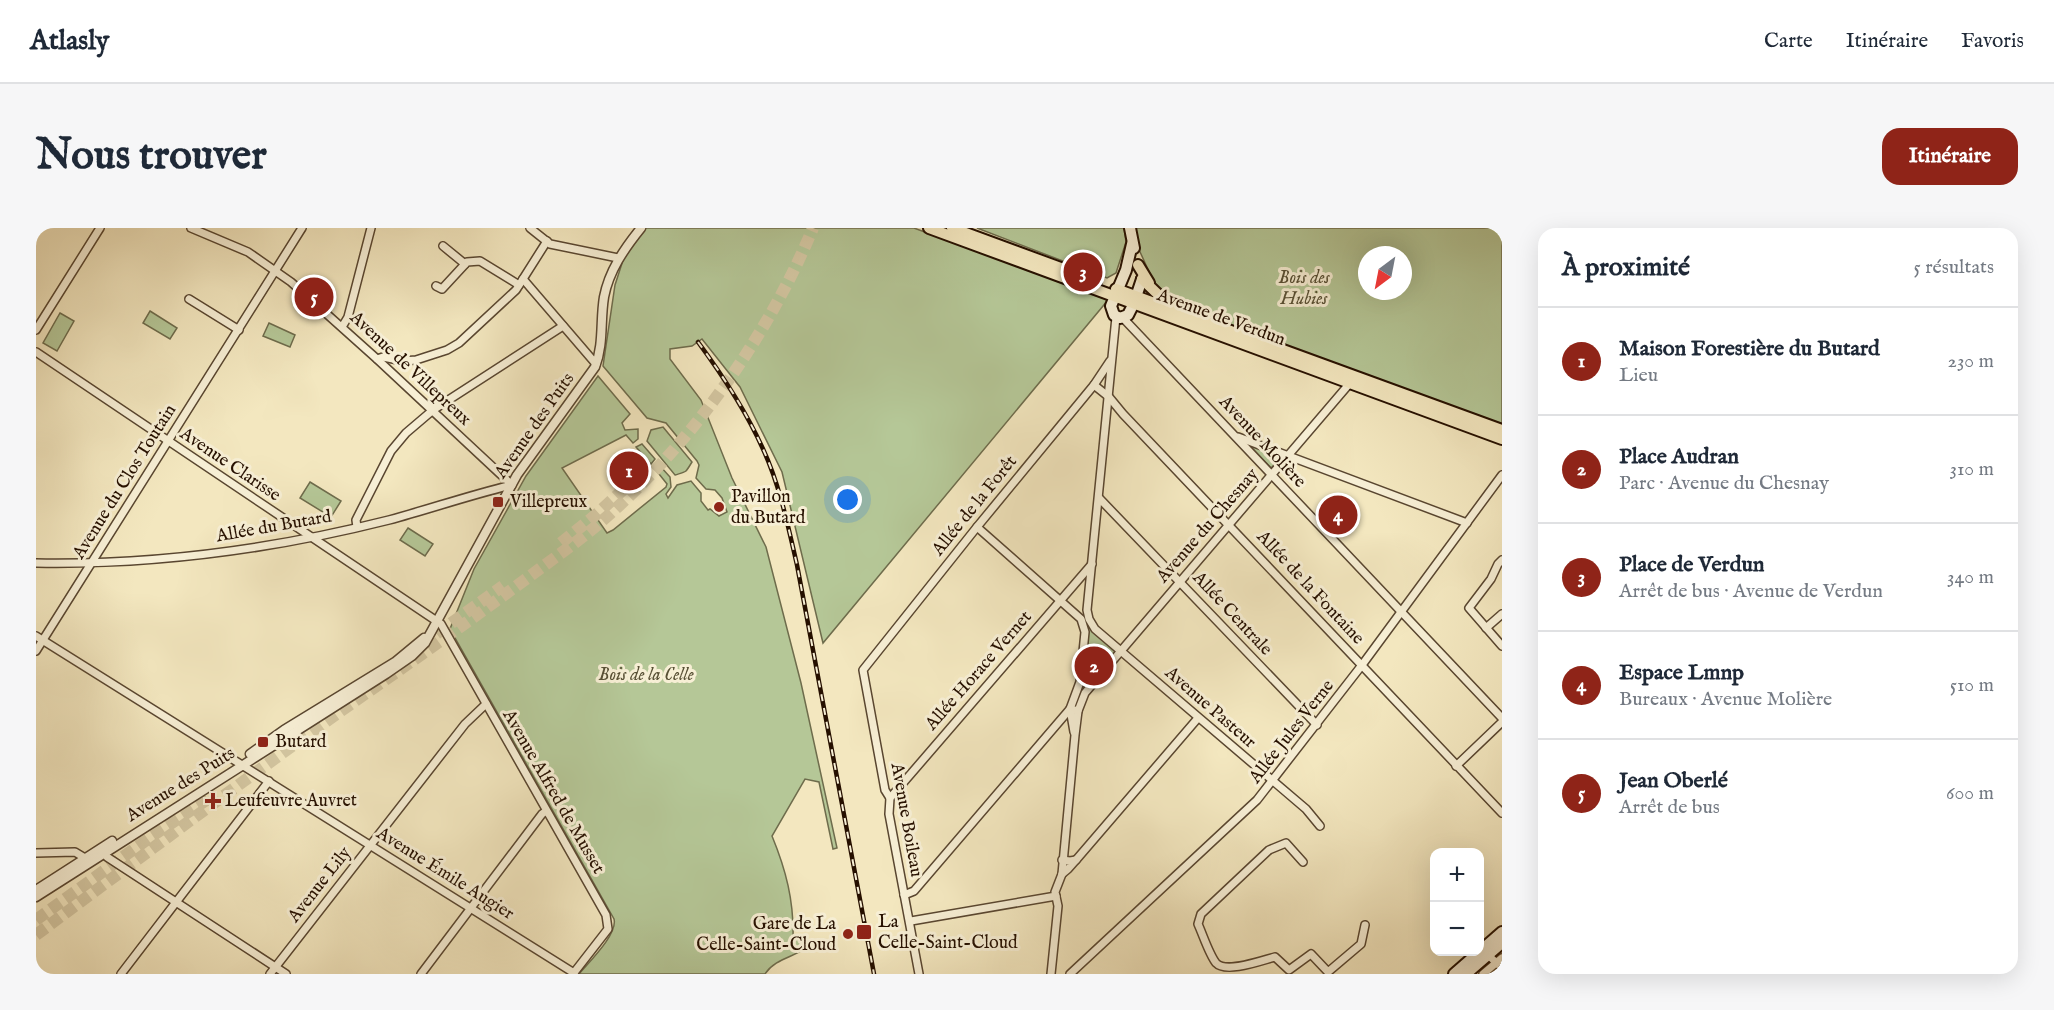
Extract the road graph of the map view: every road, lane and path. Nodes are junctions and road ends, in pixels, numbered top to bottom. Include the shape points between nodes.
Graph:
1 (100, 228) edge
2 (191, 228) edge
3 (302, 228) edge
4 (371, 228) edge
5 (530, 228) edge
6 (641, 228) edge
7 (929, 228) edge
8 (952, 228) edge
9 (1130, 228) edge
10 (547, 241) junction
11 (1132, 244) junction
12 (443, 246) dead end
13 (618, 258) junction
14 (465, 264) junction
15 (1138, 265) junction
16 (276, 271) junction
17 (1123, 276) junction
18 (1142, 279) junction
19 (521, 282) junction
20 (436, 286) dead end
21 (1116, 292) junction
22 (1156, 293) junction
23 (189, 299) dead end
24 (1135, 299) junction
25 (1176, 310) junction
26 (1120, 317) junction
27 (563, 326) junction
28 (342, 327) junction
29 (36, 330) edge
30 (239, 330) junction
31 (36, 352) edge
32 (377, 359) junction
33 (1110, 361) junction
34 (596, 364) junction
35 (1350, 383) junction
36 (1094, 385) junction
37 (1108, 397) junction
38 (433, 410) junction
39 (1502, 430) edge
40 (1236, 436) junction
41 (1502, 439) edge
42 (168, 442) junction
43 (1289, 456) junction
44 (1271, 475) junction
45 (1502, 476) edge
46 (512, 485) junction
47 (1099, 498) junction
48 (1467, 523) junction
49 (1230, 525) junction
50 (357, 527) junction
51 (977, 527) junction
52 (310, 537) junction
53 (1502, 560) edge
54 (36, 563) edge
55 (91, 563) junction
56 (1092, 564) junction
57 (1491, 579) junction
58 (1502, 580) edge
59 (1180, 581) junction
60 (1061, 600) junction
61 (1401, 611) junction
62 (1502, 614) edge
63 (438, 622) junction
64 (1486, 628) junction
65 (39, 638) edge
66 (1502, 646) edge
67 (36, 651) edge
68 (1121, 651) junction
69 (1362, 665) junction
70 (862, 670) joint
71 (1080, 682) junction
72 (1088, 688) junction
73 (486, 704) junction
74 (1076, 708) junction
75 (1198, 718) junction
76 (1502, 720) edge
77 (1317, 725) junction
78 (241, 763) junction
79 (1456, 766) junction
80 (269, 782) junction
81 (1273, 782) junction
82 (890, 798) junction
83 (546, 811) junction
84 (1502, 813) edge
85 (1320, 826) dead end
86 (370, 846) junction
87 (103, 851) junction
88 (36, 853) edge
89 (85, 858) junction
90 (1062, 860) junction
91 (1076, 860) junction
92 (1303, 862) dead end
93 (1062, 874) junction
94 (51, 883) junction
95 (36, 890) edge
96 (904, 895) junction
97 (1056, 896) junction
98 (36, 897) edge
99 (176, 902) junction
100 (470, 908) junction
101 (911, 921) junction
102 (1365, 925) dead end
103 (1502, 932) edge
104 (1502, 943) edge
105 (1497, 961) edge
106 (275, 967) junction
107 (1234, 971) edge
108 (573, 973) edge
109 (121, 974) edge
110 (270, 974) edge
111 (286, 974) edge
112 (421, 974) edge
113 (919, 974) edge
114 (1051, 974) edge
115 (1070, 974) edge
116 (1454, 974) edge
117 (1466, 974) edge
118 (1483, 974) edge

1 - 29 street
2 - 16 street, Avenue de Villepreux via 248,252
3 - 16 street, Avenue du Clos Toutain
4 - 28 street
5 - 10 street
6 - 13 street, Avenue des Puits
7 - 21 main road, Avenue de Verdun
8 - 21 main road, Avenue de Verdun
9 - 11 main road
10 - 13 street
10 - 19 street
11 - 15 main road
11 - 17 main road
12 - 14 street
13 - 34 street, Avenue des Puits via 604,298 601,351
14 - 19 street via 480,261
14 - 20 street via 442,289
15 - 18 main road
15 - 22 main road
16 - 28 street, Avenue de Villepreux
16 - 30 street, Avenue du Clos Toutain
17 - 18 main road
17 - 21 main road
18 - 22 main road
18 - 24 main road
19 - 27 street
19 - 32 street via 447,350 416,360
21 - 24 main road, Avenue de Verdun
21 - 26 main road via 1111,309
22 - 25 main road
23 - 30 street
24 - 25 main road, Avenue de Verdun
24 - 26 main road via 1128,315
24 - 35 main road, Avenue de Verdun
25 - 39 main road, Avenue de Verdun
26 - 33 street
26 - 40 street, Avenue Molière
27 - 34 street
27 - 38 street
28 - 32 street, Avenue de Villepreux
30 - 42 street, Avenue du Clos Toutain
31 - 42 street, Avenue Clarisse
32 - 38 street, Avenue de Villepreux
33 - 36 street, Allée de la Forêt
33 - 37 street
34 - 46 street, Avenue des Puits
35 - 41 main road, Avenue de Verdun
35 - 43 street, Avenue du Chesnay
36 - 37 street, Allée de la Fontaine
36 - 51 street, Allée de la Forêt
37 - 47 street
37 - 49 street, Allée de la Fontaine
38 - 46 street, Avenue de Villepreux
38 - 50 street via 391,452 356,520
40 - 43 street
40 - 44 street, Avenue Molière
42 - 52 street, Avenue Clarisse
42 - 55 street, Avenue du Clos Toutain
43 - 44 street, Avenue du Chesnay
43 - 48 street
44 - 49 street, Avenue du Chesnay
44 - 61 street, Avenue Molière
45 - 48 street, Allée Jules Verne
46 - 50 street, Allée du Butard
46 - 63 street, Avenue des Puits
47 - 56 street
47 - 59 street, Allée Centrale
48 - 61 street, Allée Jules Verne
49 - 59 street, Avenue du Chesnay
49 - 69 street, Allée de la Fontaine
50 - 52 street, Allée du Butard
51 - 60 street
51 - 70 street, Allée de la Forêt
52 - 55 street, Allée du Butard via 215,553
52 - 63 street, Avenue Clarisse
53 - 57 street
54 - 55 street, Allée du Butard
55 - 65 street, Avenue du Clos Toutain
56 - 60 street, Allée Horace Vernet
56 - 68 street, Avenue Pasteur via 1087,610 1091,624
57 - 58 street
57 - 64 street via 1469,608
59 - 68 street, Avenue du Chesnay
59 - 77 street, Allée Centrale
60 - 71 street via 1078,615 1085,632
60 - 82 street, Allée Horace Vernet
61 - 69 street, Allée Jules Verne
61 - 76 street, Avenue Molière
62 - 64 street
63 - 73 street, Avenue Alfred de Musset
63 - 78 street, Avenue des Puits via 425,643 403,663
64 - 66 street
65 - 67 street, Avenue du Clos Toutain
65 - 78 street, Avenue Émile Augier
68 - 72 street, Avenue du Chesnay
68 - 75 street, Avenue Pasteur
69 - 77 street, Allée Jules Verne
69 - 79 street, Allée de la Fontaine
70 - 82 street, Avenue Boileau via 885,790
71 - 72 street
71 - 74 street
72 - 74 street, Avenue du Chesnay
73 - 83 street, Avenue Alfred de Musset
73 - 86 street, Avenue Lily via 465,724
74 - 90 street
74 - 96 street, Avenue du Chesnay via 914,891
75 - 81 street, Avenue Pasteur
75 - 91 street
76 - 79 street
77 - 81 street, Allée Jules Verne
78 - 80 street, Avenue Émile Augier
78 - 87 street, Avenue des Puits
79 - 84 street, Allée de la Fontaine
80 - 86 street, Avenue Émile Augier
80 - 99 street
81 - 85 street, Avenue Pasteur via 1306,808
81 - 115 street, Allée Jules Verne via 1230,828
82 - 96 street, Avenue Boileau via 889,814
83 - 100 street
83 - 108 street, Avenue Alfred de Musset via 609,925
86 - 100 street, Avenue Émile Augier
86 - 106 street, Avenue Lily
87 - 89 street, Avenue des Puits
87 - 94 street, Avenue des Puits
87 - 99 street
88 - 89 street via 75,852
89 - 94 street, Avenue des Puits
90 - 91 street
90 - 93 street
91 - 93 street
92 - 107 street via 1286,843 1269,850 1201,914 1198,924 1216,963
93 - 97 street
94 - 95 street, Avenue des Puits
94 - 98 street, Avenue des Puits
96 - 101 street, Avenue Boileau
97 - 101 street
97 - 114 street
99 - 106 street
99 - 109 street
100 - 108 street, Avenue Émile Augier
100 - 112 street
101 - 113 street, Avenue Boileau
102 - 107 street via 1361,944 1328,972 1311,954 1289,970 1275,957
103 - 116 main road
104 - 105 main road
105 - 117 main road
105 - 118 street
106 - 110 street, Avenue Lily
106 - 111 street

